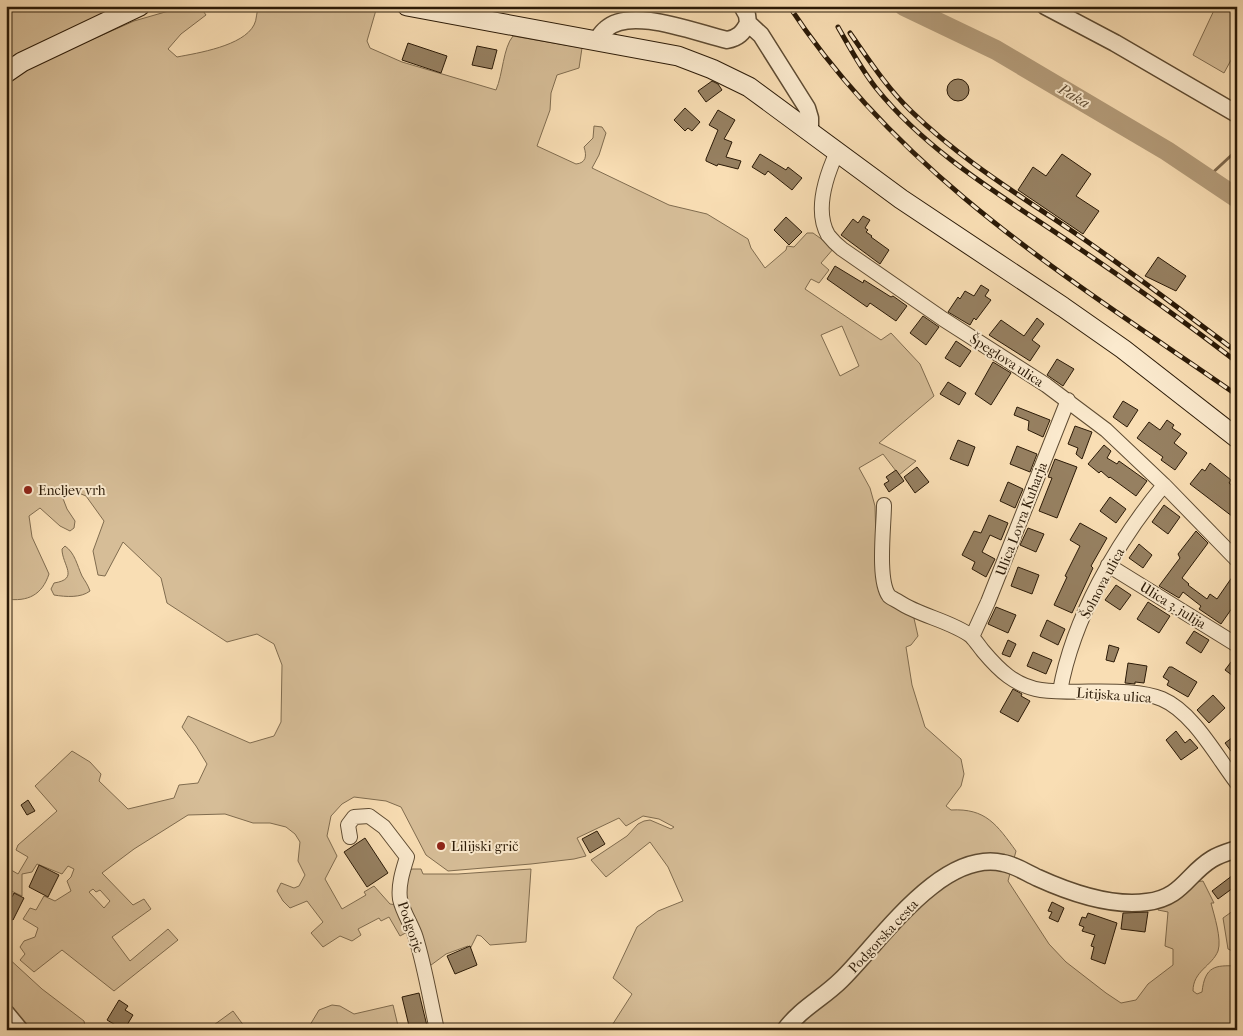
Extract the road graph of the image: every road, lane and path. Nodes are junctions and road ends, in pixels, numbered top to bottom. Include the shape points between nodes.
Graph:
1 (140, 6) edge
2 (407, 6) edge
3 (1045, 6) edge
4 (744, 12) edge
5 (596, 41) junction
6 (6, 73) edge
7 (1237, 114) edge
8 (810, 131) junction
9 (837, 152) junction
10 (1068, 400) junction
11 (1237, 438) edge
12 (1164, 485) junction
13 (884, 506) dead end
14 (1237, 560) edge
15 (1108, 565) junction
16 (972, 637) junction
17 (1237, 645) edge
18 (1060, 691) junction
19 (1237, 783) edge
20 (350, 837) dead end
21 (1237, 849) edge
22 (6, 1012) edge
23 (20, 1030) edge
24 (437, 1030) edge
25 (785, 1030) edge

1 - 6 main road via 22,62
2 - 5 main road
3 - 7 street
4 - 5 street via 745,30 734,39 634,19 606,29
4 - 8 street via 804,102 810,118
5 - 8 main road via 678,56 712,69 749,87
8 - 9 main road
9 - 10 street, Špeglova ulica via 825,183 822,214 830,237 842,249 935,313
9 - 11 main road via 1063,306
10 - 12 street, Špeglova ulica via 1106,430
10 - 16 street, Ulica Lovra Kuharja
12 - 14 street, Špeglova ulica
12 - 15 street, Šolnova ulica
13 - 16 street via 882,565 889,596
15 - 17 street, Ulica 3. julija
15 - 18 street, Šolnova ulica via 1080,623
16 - 18 street, Litijska ulica via 996,666 1012,679 1027,687
18 - 19 street, Litijska ulica via 1133,693 1163,699 1182,710
20 - 24 street, Podgorje via 348,825 354,816 369,816 384,826 407,857 400,896 422,958
21 - 25 street, Podgorska cesta via 1212,859 1172,895 1138,903 1083,895 1006,863 986,861 961,867 907,908 839,983 805,1008
22 - 23 street

